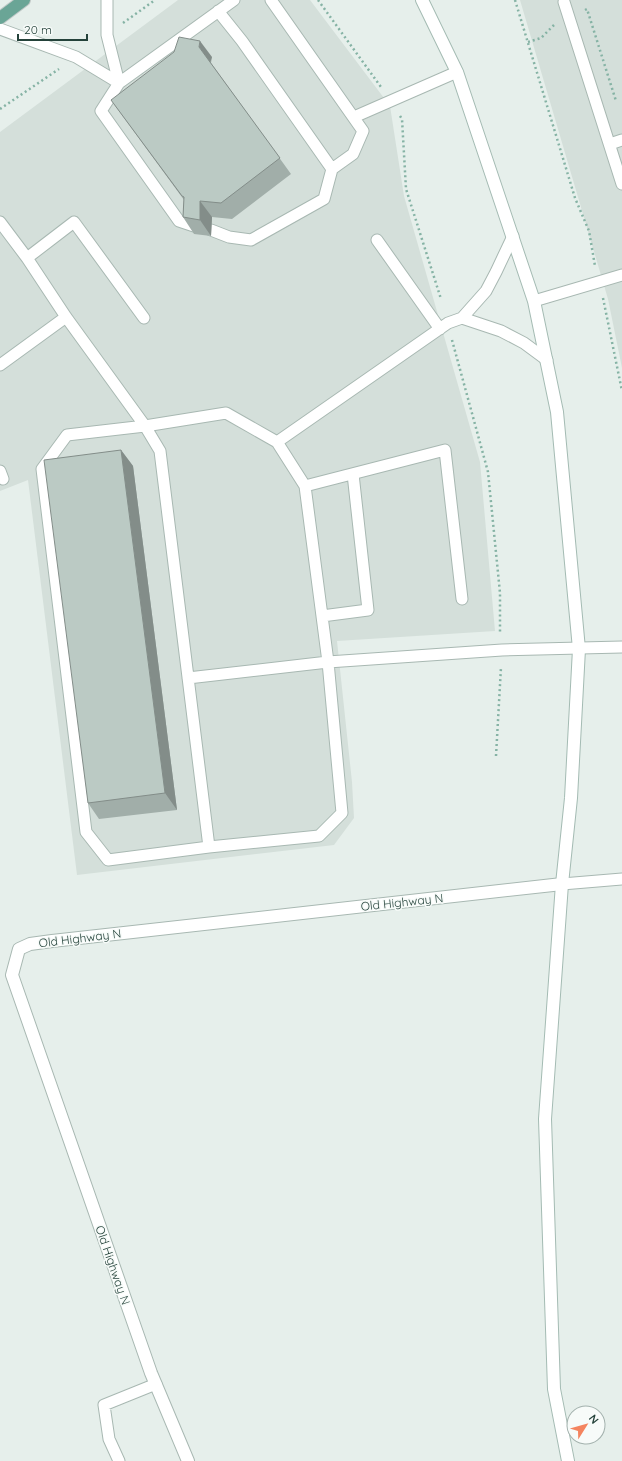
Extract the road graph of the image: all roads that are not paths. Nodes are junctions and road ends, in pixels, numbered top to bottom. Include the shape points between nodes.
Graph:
1 (24, 0) edge
2 (107, 0) edge
3 (234, 0) edge
4 (271, 0) edge
5 (422, 0) edge
6 (565, 1) edge
7 (218, 11) junction
8 (0, 18) edge
9 (0, 29) edge
10 (457, 72) junction
11 (119, 83) junction
12 (354, 117) junction
13 (622, 140) edge
14 (610, 144) junction
15 (332, 170) junction
16 (622, 184) edge
17 (0, 222) edge
18 (194, 226) edge
19 (211, 230) dead end
20 (513, 236) junction
21 (377, 240) dead end
22 (27, 258) junction
23 (622, 275) edge
24 (534, 300) junction
25 (66, 317) junction
26 (144, 318) dead end
27 (462, 318) junction
28 (444, 326) junction
29 (547, 360) junction
30 (0, 365) edge
31 (145, 426) junction
32 (277, 442) junction
33 (353, 474) junction
34 (305, 486) junction
35 (462, 599) dead end
36 (322, 616) junction
37 (622, 647) edge
38 (579, 649) junction
39 (328, 662) junction
40 (188, 678) junction
41 (210, 847) junction
42 (622, 879) edge
43 (562, 884) junction
44 (156, 1384) junction
45 (119, 1461) edge
46 (188, 1461) edge
47 (568, 1461) edge

1 - 8 main road
2 - 11 lane via 107,35
3 - 7 lane
4 - 12 lane
5 - 10 main road
6 - 14 lane
7 - 11 lane
7 - 15 lane via 242,41
9 - 11 lane via 76,57
10 - 12 lane
10 - 20 main road
11 - 18 lane via 101,111 179,221
12 - 15 lane via 363,131 354,154
13 - 14 lane
14 - 16 lane
15 - 19 lane via 324,199 251,240
17 - 22 lane
20 - 24 main road
20 - 27 lane via 486,291
21 - 28 lane
22 - 25 lane
22 - 26 lane via 74,222
23 - 24 lane
24 - 29 main road
25 - 30 lane
25 - 31 lane
27 - 28 lane
27 - 29 lane via 502,332 524,343
28 - 32 lane
29 - 38 main road via 557,412
31 - 32 lane via 226,413
31 - 40 lane via 160,451
31 - 41 lane via 67,435 42,469 86,832 108,860
32 - 34 lane
33 - 34 lane
33 - 35 lane via 446,450
33 - 36 lane via 368,610
34 - 36 lane
36 - 39 lane
37 - 38 lane
38 - 39 lane via 502,650
38 - 43 main road via 571,798
39 - 40 lane
39 - 41 lane via 342,813 319,836
40 - 41 lane
42 - 43 lane
43 - 44 main road, Old Highway N via 52,941 30,944 19,949 12,975
43 - 47 main road via 546,1119 554,1389
44 - 45 lane via 104,1405 109,1439
44 - 46 main road, Old Highway N

